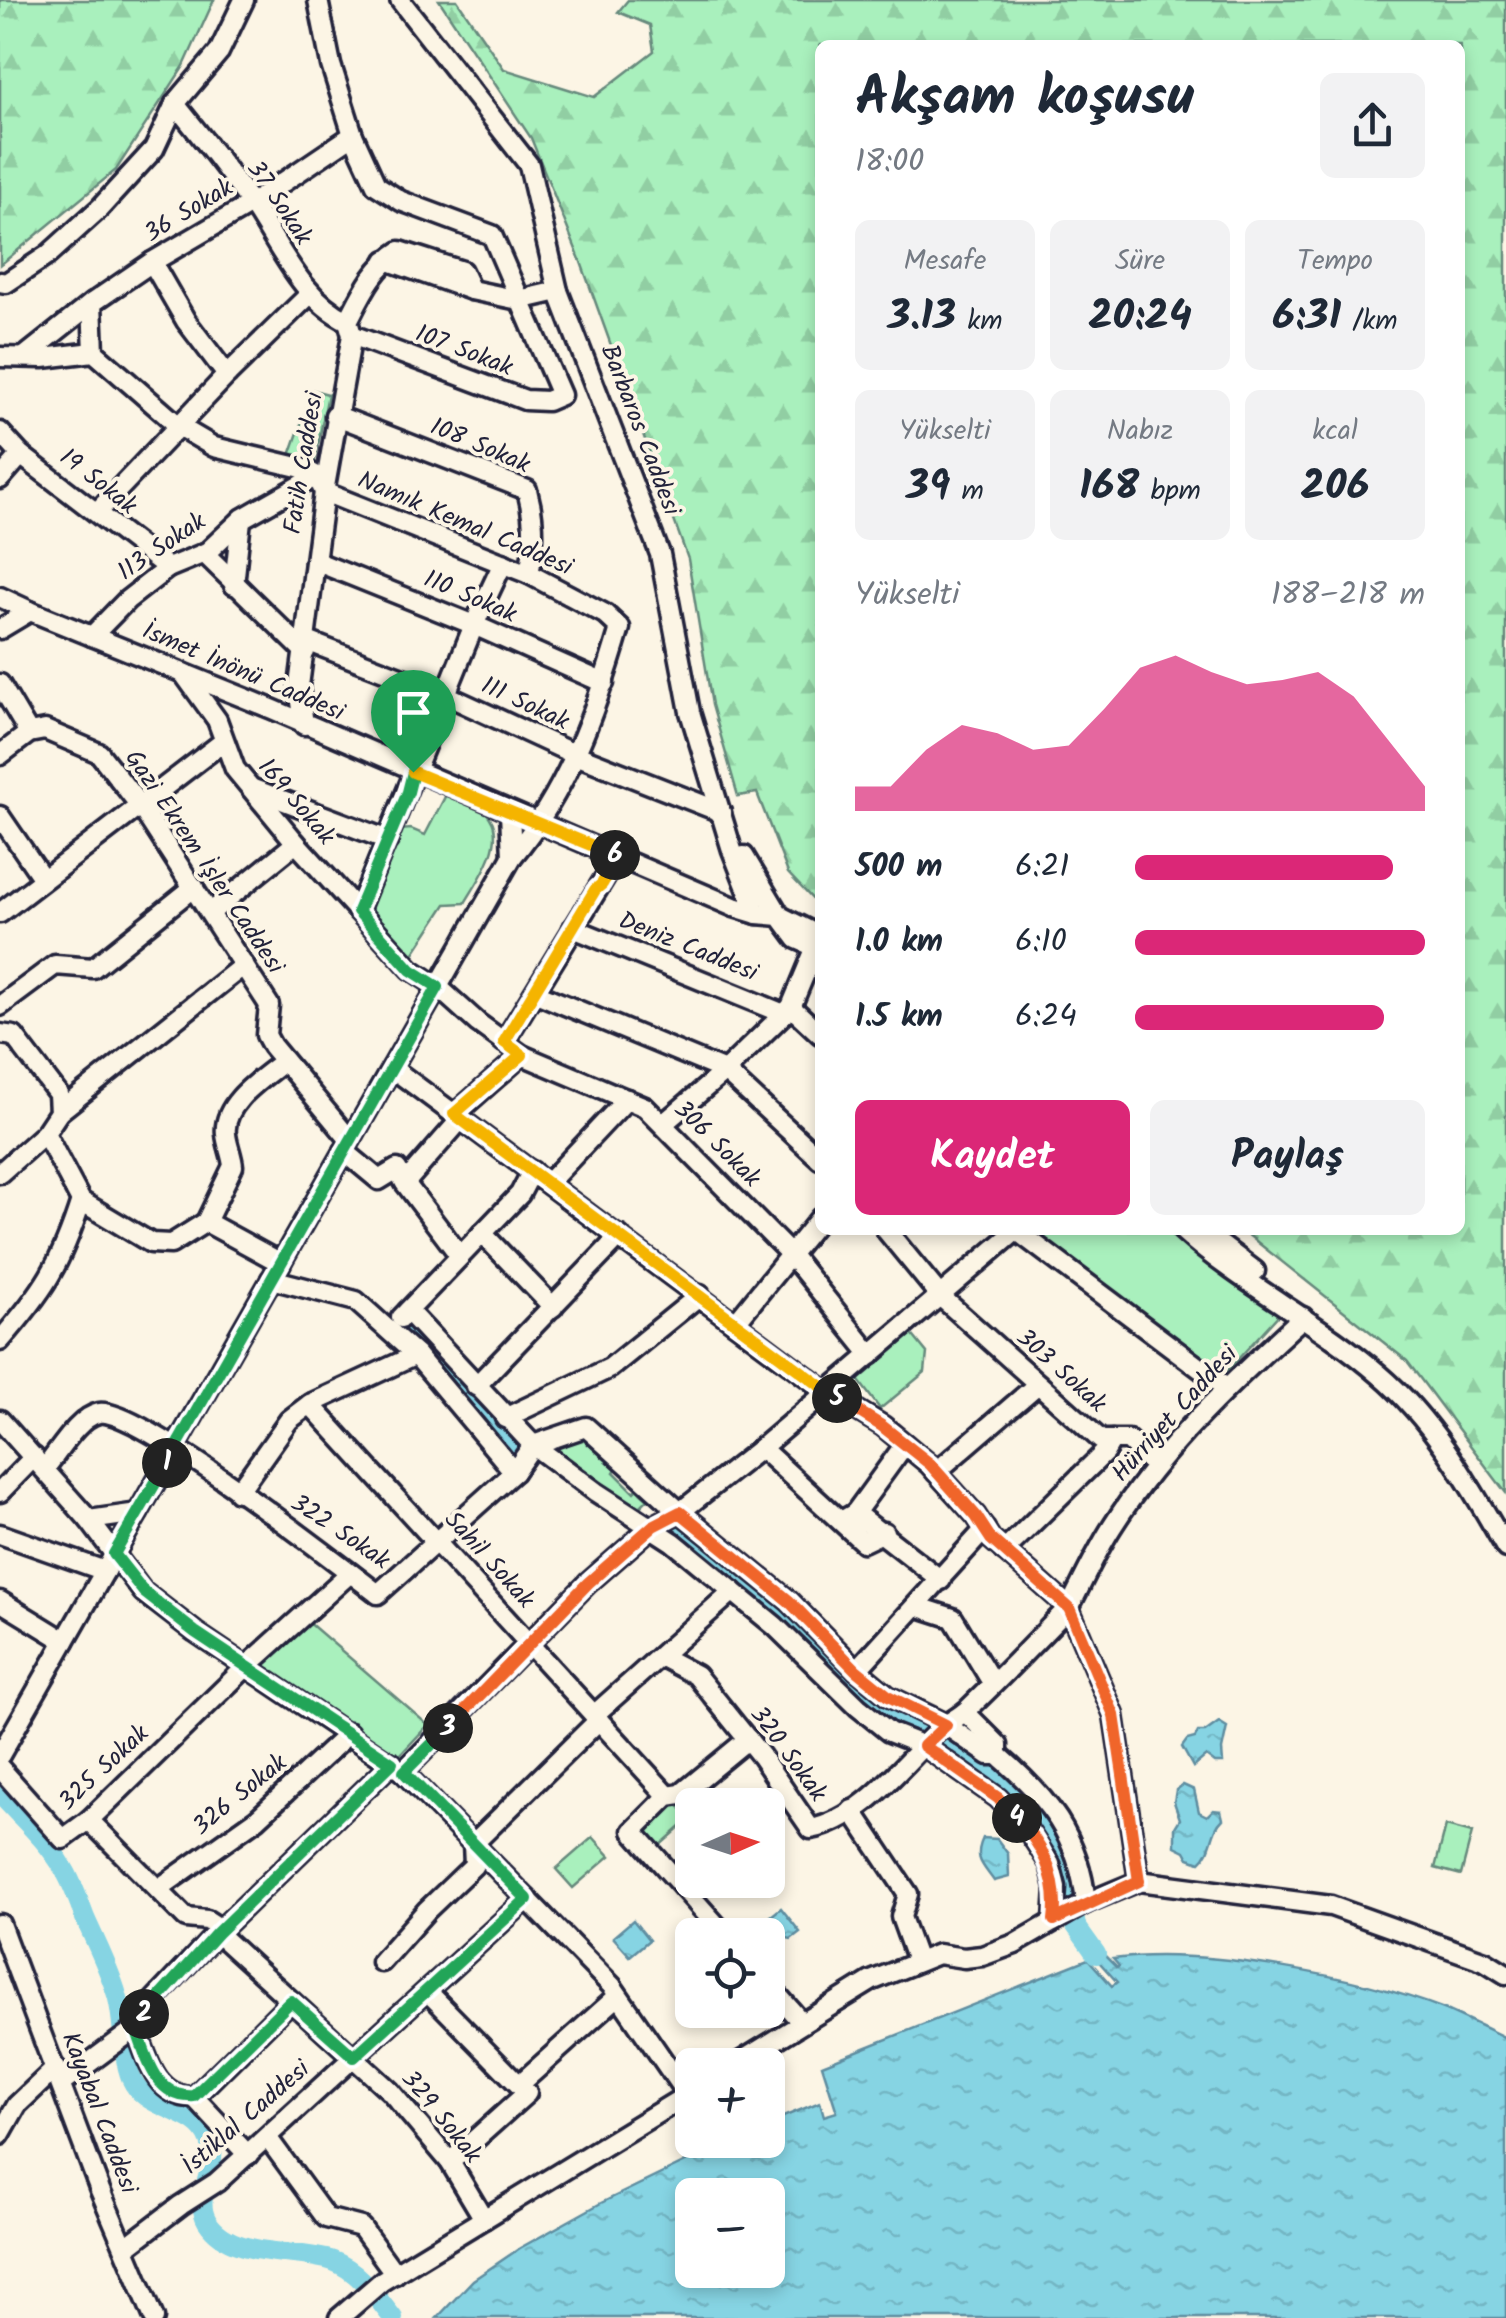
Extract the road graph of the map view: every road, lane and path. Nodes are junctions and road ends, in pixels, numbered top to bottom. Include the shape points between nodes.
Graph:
1 (244, 0) edge
2 (318, 0) edge
3 (329, 0) edge
4 (400, 0) edge
5 (330, 65) junction
6 (175, 104) junction
7 (353, 135) junction
8 (252, 204) junction
9 (152, 262) junction
10 (2, 283) edge
11 (558, 291) junction
12 (310, 294) junction
13 (521, 300) junction
14 (92, 304) junction
15 (350, 328) junction
16 (94, 352) junction
17 (0, 357) edge
18 (24, 357) junction
19 (226, 375) junction
20 (336, 414) junction
21 (180, 427) junction
22 (0, 432) edge
23 (22, 455) junction
24 (0, 479) edge
25 (320, 484) junction
26 (97, 512) junction
27 (241, 520) junction
28 (204, 553) junction
29 (315, 561) junction
30 (503, 562) junction
31 (168, 568) junction
32 (528, 574) junction
33 (234, 584) junction
34 (0, 597) edge
35 (30, 611) junction
36 (474, 625) junction
37 (0, 628) edge
38 (92, 636) junction
39 (306, 647) junction
40 (183, 673) junction
41 (604, 683) junction
42 (0, 684) edge
43 (298, 686) junction
44 (232, 693) junction
45 (446, 696) junction
46 (272, 710) junction
47 (216, 720) junction
48 (304, 724) junction
49 (29, 733) junction
50 (222, 742) junction
51 (576, 754) junction
52 (0, 755) edge
53 (413, 772) junction
54 (251, 788) junction
55 (140, 807) junction
56 (0, 816) edge
57 (723, 817) junction
58 (525, 818) junction
59 (388, 840) junction
60 (296, 843) junction
61 (618, 856) junction
62 (512, 857) junction
63 (42, 879) junction
64 (194, 888) junction
65 (358, 911) junction
66 (211, 912) junction
67 (0, 913) edge
68 (757, 914) junction
69 (780, 916) junction
70 (573, 928) junction
71 (815, 943) edge
72 (815, 953) edge
73 (244, 965) junction
74 (438, 987) junction
75 (536, 993) junction
76 (0, 1006) edge
77 (788, 1010) junction
78 (815, 1030) edge
79 (0, 1034) edge
80 (504, 1042) junction
81 (522, 1055) junction
82 (284, 1061) junction
83 (392, 1068) junction
84 (725, 1072) junction
85 (627, 1099) junction
86 (59, 1112) junction
87 (458, 1117) junction
88 (663, 1124) junction
89 (45, 1133) junction
90 (347, 1146) junction
91 (815, 1153) edge
92 (0, 1174) edge
93 (541, 1178) junction
94 (405, 1183) junction
95 (80, 1201) junction
96 (206, 1222) junction
97 (815, 1224) edge
98 (482, 1232) junction
99 (890, 1235) edge
100 (1010, 1235) edge
101 (1023, 1235) edge
102 (1187, 1235) edge
103 (1207, 1235) edge
104 (620, 1236) junction
105 (791, 1255) junction
106 (460, 1256) junction
107 (276, 1271) junction
108 (700, 1295) junction
109 (940, 1296) junction
110 (553, 1306) junction
111 (408, 1311) junction
112 (1303, 1317) junction
113 (736, 1322) junction
114 (390, 1329) junction
115 (0, 1341) edge
116 (871, 1354) junction
117 (416, 1355) junction
118 (845, 1377) junction
119 (1038, 1384) junction
120 (476, 1386) junction
121 (1226, 1388) junction
122 (828, 1392) junction
123 (310, 1404) junction
124 (505, 1418) junction
125 (0, 1420) edge
126 (882, 1426) junction
127 (1112, 1440) junction
128 (905, 1444) junction
129 (532, 1445) junction
130 (175, 1448) junction
131 (761, 1448) junction
132 (40, 1463) junction
133 (1155, 1466) junction
134 (514, 1472) junction
135 (936, 1472) junction
136 (0, 1492) edge
137 (238, 1492) junction
138 (680, 1512) junction
139 (138, 1513) junction
140 (848, 1517) junction
141 (89, 1520) junction
142 (1506, 1524) edge
143 (653, 1526) junction
144 (985, 1530) junction
145 (0, 1534) edge
146 (439, 1541) junction
147 (1506, 1548) edge
148 (1004, 1552) junction
149 (114, 1554) junction
150 (104, 1572) junction
151 (350, 1573) junction
152 (941, 1580) junction
153 (733, 1591) junction
154 (0, 1601) edge
155 (916, 1606) junction
156 (777, 1609) junction
157 (1068, 1609) junction
158 (65, 1640) junction
159 (530, 1645) junction
160 (662, 1658) junction
161 (246, 1667) junction
162 (855, 1681) junction
163 (993, 1684) junction
164 (965, 1712) junction
165 (597, 1717) junction
166 (349, 1733) junction
167 (935, 1735) junction
168 (748, 1739) junction
169 (0, 1755) edge
170 (998, 1755) junction
171 (0, 1768) edge
172 (398, 1768) junction
173 (668, 1796) junction
174 (1021, 1796) junction
175 (852, 1810) junction
176 (89, 1820) junction
177 (473, 1844) junction
178 (1139, 1881) junction
179 (158, 1889) junction
180 (527, 1899) junction
181 (1084, 1905) junction
182 (709, 1918) edge
183 (1059, 1919) junction
184 (0, 1924) edge
185 (219, 1931) junction
186 (2, 1947) edge
187 (917, 1961) junction
188 (381, 1962) dead end
189 (1506, 1974) edge
190 (428, 1992) junction
191 (617, 1997) junction
192 (291, 2001) junction
193 (785, 2004) edge
194 (802, 2023) junction
195 (136, 2028) junction
196 (763, 2048) edge
197 (354, 2057) junction
198 (675, 2074) edge
199 (59, 2076) junction
200 (520, 2084) junction
201 (194, 2096) junction
202 (675, 2103) edge
203 (0, 2135) edge
204 (267, 2137) junction
205 (248, 2155) junction
206 (450, 2162) junction
207 (484, 2218) junction
208 (126, 2248) junction
209 (395, 2274) junction
210 (154, 2318) edge
211 (339, 2318) edge

1 - 6 street via 219,52
2 - 5 street
3 - 5 street
4 - 11 street, Barbaros Caddesi via 529,166
5 - 7 street
6 - 8 street, 37 Sokak
6 - 10 street via 154,149 100,208 48,255
7 - 8 street, 36 Sokak
7 - 13 street via 376,185 492,234
8 - 9 street, 36 Sokak
8 - 12 street, 37 Sokak
9 - 14 street, 36 Sokak
9 - 19 street
11 - 13 street
11 - 57 street, Barbaros Caddesi via 660,554 690,712
12 - 15 street, 37 Sokak
12 - 19 street
13 - 15 street, Fatih Caddesi via 470,290 462,271 400,250 369,280
13 - 15 street, 107 Sokak via 561,396 547,402 525,400
14 - 16 street
14 - 18 street, 36 Sokak
15 - 20 street, Fatih Caddesi
16 - 18 street
16 - 21 street, Namık Kemal Caddesi
17 - 18 street
19 - 21 street
20 - 25 street, Fatih Caddesi
20 - 32 street, 108 Sokak via 527,490 534,514
21 - 25 street, Namık Kemal Caddesi via 214,447 302,468
21 - 26 street
22 - 23 street, 19 Sokak
23 - 24 street
23 - 26 street, 19 Sokak
25 - 27 street, 113 Sokak
25 - 29 street, Fatih Caddesi
25 - 30 street, Namık Kemal Caddesi
26 - 31 street, 19 Sokak
27 - 28 street, 113 Sokak
27 - 33 street
28 - 31 street, 113 Sokak
28 - 33 street
29 - 36 street, 110 Sokak
29 - 39 street, Fatih Caddesi
30 - 32 street, Namık Kemal Caddesi
30 - 36 street
31 - 38 street, 113 Sokak
32 - 41 street, Namık Kemal Caddesi via 620,628
33 - 39 street
34 - 35 street, İsmet İnönü Caddesi
35 - 37 street
35 - 38 street, İsmet İnönü Caddesi
36 - 41 street, 110 Sokak
36 - 45 street
38 - 40 street, İsmet İnönü Caddesi
39 - 43 street, Fatih Caddesi
39 - 45 street, 111 Sokak
40 - 44 street, İsmet İnönü Caddesi
40 - 47 street, 169 Sokak
41 - 51 street, Namık Kemal Caddesi
42 - 49 street
43 - 46 street
43 - 48 street, Fatih Caddesi
44 - 46 street, İsmet İnönü Caddesi
44 - 47 street
45 - 51 street, 111 Sokak
45 - 53 street
46 - 48 street, İsmet İnönü Caddesi
47 - 50 street, 169 Sokak
48 - 53 street, İsmet İnönü Caddesi
49 - 52 street
49 - 55 street, Gazi Ekrem İşler Caddesi via 45,730 100,753
50 - 54 street, 169 Sokak
50 - 55 street
51 - 57 street, 111 Sokak
51 - 58 street, Namık Kemal Caddesi
53 - 58 street, İsmet İnönü Caddesi
53 - 59 street
54 - 59 street
54 - 60 street, 169 Sokak
55 - 63 street
55 - 64 street, Gazi Ekrem İşler Caddesi
56 - 63 street
57 - 68 street, Barbaros Caddesi
57 - 69 street
58 - 61 street, İsmet İnönü Caddesi
58 - 62 street
58 - 62 street, Namık Kemal Caddesi
59 - 65 street
60 - 65 street, 169 Sokak
60 - 66 street
61 - 68 street, İsmet İnönü Caddesi
61 - 70 street
62 - 74 street
63 - 67 street
64 - 66 street, Gazi Ekrem İşler Caddesi
64 - 76 street via 92,968 55,965
65 - 74 street, 169 Sokak via 411,970
66 - 73 street, Gazi Ekrem İşler Caddesi
68 - 69 street, İsmet İnönü Caddesi
69 - 71 street via 797,939
70 - 75 street
70 - 77 street, Deniz Caddesi
72 - 77 street
73 - 82 street, Gazi Ekrem İşler Caddesi via 270,1005 266,1035
73 - 86 street
74 - 80 street, 306 Sokak
74 - 83 street
75 - 80 street
75 - 84 street
77 - 78 street, Deniz Caddesi
77 - 84 street
79 - 86 street via 14,1036 58,1094
80 - 81 street, 306 Sokak
81 - 85 street, 306 Sokak
81 - 87 street
82 - 90 street, Gazi Ekrem İşler Caddesi
82 - 96 street via 234,1108 225,1132 234,1166
83 - 87 street
83 - 90 street
84 - 88 street
84 - 91 street
85 - 88 street, 306 Sokak
85 - 93 street
86 - 89 street
87 - 93 street
87 - 94 street
88 - 105 street, 306 Sokak
89 - 92 street
89 - 95 street
90 - 94 street, Gazi Ekrem İşler Caddesi via 379,1180 396,1169
90 - 107 street
93 - 98 street
93 - 104 street
94 - 106 street
95 - 96 street via 152,1243 172,1244
95 - 115 street via 41,1294
96 - 107 street
97 - 105 street
98 - 106 street
98 - 110 street
99 - 109 street, 303 Sokak
100 - 109 street
101 - 121 street
102 - 112 street
103 - 142 street via 1321,1315 1414,1394
104 - 108 street
104 - 110 street
105 - 113 street
105 - 116 street, 306 Sokak
106 - 111 street
107 - 114 street via 356,1301
107 - 130 street
108 - 113 street
108 - 124 street via 610,1368
109 - 116 street
109 - 119 street, 303 Sokak
110 - 120 street
111 - 114 street
111 - 120 street
112 - 121 street, Hürriyet Caddesi
112 - 147 street via 1382,1377 1446,1448
113 - 122 street
114 - 117 street
116 - 118 street
117 - 123 street
117 - 134 street
118 - 122 street
118 - 126 street
119 - 127 street, 303 Sokak via 1101,1440
119 - 135 street
120 - 124 street
121 - 133 street, Hürriyet Caddesi
122 - 126 street
122 - 131 street
123 - 137 street via 289,1420
123 - 146 street, Sahil Sokak
124 - 129 street
125 - 132 street
126 - 128 street
127 - 133 street, 303 Sokak via 1128,1440
127 - 148 street
128 - 135 street
128 - 140 street
129 - 134 street, 322 Sokak
129 - 138 street via 586,1427
129 - 143 street
130 - 132 street, 322 Sokak via 97,1413
130 - 137 street, 322 Sokak
130 - 139 street
131 - 138 street
131 - 140 street
132 - 136 street
132 - 141 street
133 - 157 street, Hürriyet Caddesi via 1112,1527
134 - 146 street, 322 Sokak
135 - 144 street
137 - 151 street, 322 Sokak
138 - 143 street
138 - 156 street
139 - 141 street
139 - 149 street
140 - 152 street via 863,1542 884,1532
141 - 149 street
143 - 153 street
143 - 159 street
144 - 148 street
144 - 152 street
145 - 150 street
146 - 151 street, 322 Sokak via 378,1594
146 - 159 street, Sahil Sokak
148 - 157 street
149 - 150 street
149 - 161 street via 144,1592
150 - 158 street
151 - 161 street, 325 Sokak
152 - 155 street
153 - 156 street
153 - 160 street
154 - 158 street
155 - 162 street
155 - 163 street via 953,1618
156 - 162 street
156 - 162 street
157 - 163 street, Hürriyet Caddesi
157 - 178 street via 1114,1715
158 - 169 street
159 - 165 street, Sahil Sokak
159 - 172 street
160 - 165 street
160 - 168 street, 320 Sokak via 696,1675
161 - 166 street
161 - 176 street, 325 Sokak
162 - 167 street via 888,1696
162 - 167 street via 889,1732
163 - 164 street, 320 Sokak
164 - 167 street, 320 Sokak
164 - 170 street via 998,1745
165 - 173 street, Sahil Sokak
165 - 177 street
166 - 172 street
166 - 179 street, 326 Sokak via 257,1819
167 - 170 street
167 - 174 street
167 - 175 street, 320 Sokak
168 - 173 street via 681,1794
168 - 175 street, 320 Sokak via 811,1829
170 - 174 street
171 - 176 street, 325 Sokak via 64,1838
172 - 177 street
172 - 185 street
173 - 182 street via 633,1831
174 - 181 street via 1065,1827 1080,1866
174 - 183 street via 1026,1826 1050,1864
175 - 187 street via 908,1894 901,1917
176 - 179 street, 329 Sokak
177 - 180 street
177 - 188 street via 474,1865
178 - 181 street
178 - 189 street via 1331,1906
179 - 185 street, 329 Sokak via 186,1918 206,1920
180 - 190 street, İstiklal Caddesi
180 - 191 street
181 - 183 street
183 - 187 street via 982,1956 938,1954
184 - 186 street, Kayabal Caddesi
185 - 192 street, 329 Sokak
185 - 195 street via 149,2005
186 - 199 street, Kayabal Caddesi
187 - 194 street
190 - 197 street, İstiklal Caddesi
190 - 200 street
191 - 198 street
191 - 200 street
192 - 197 street, 329 Sokak
192 - 201 street
193 - 194 street
194 - 196 street
195 - 199 street
195 - 201 street via 165,2088
197 - 204 street, İstiklal Caddesi
197 - 206 street, 329 Sokak
199 - 203 street via 17,2106
199 - 208 street, Kayabal Caddesi
200 - 206 street via 526,2092
201 - 205 street
202 - 207 street
204 - 205 street, İstiklal Caddesi
204 - 209 street via 326,2218 361,2226
205 - 208 street, İstiklal Caddesi
206 - 207 street, 329 Sokak
207 - 209 street
208 - 210 street, Kayabal Caddesi
209 - 211 street

